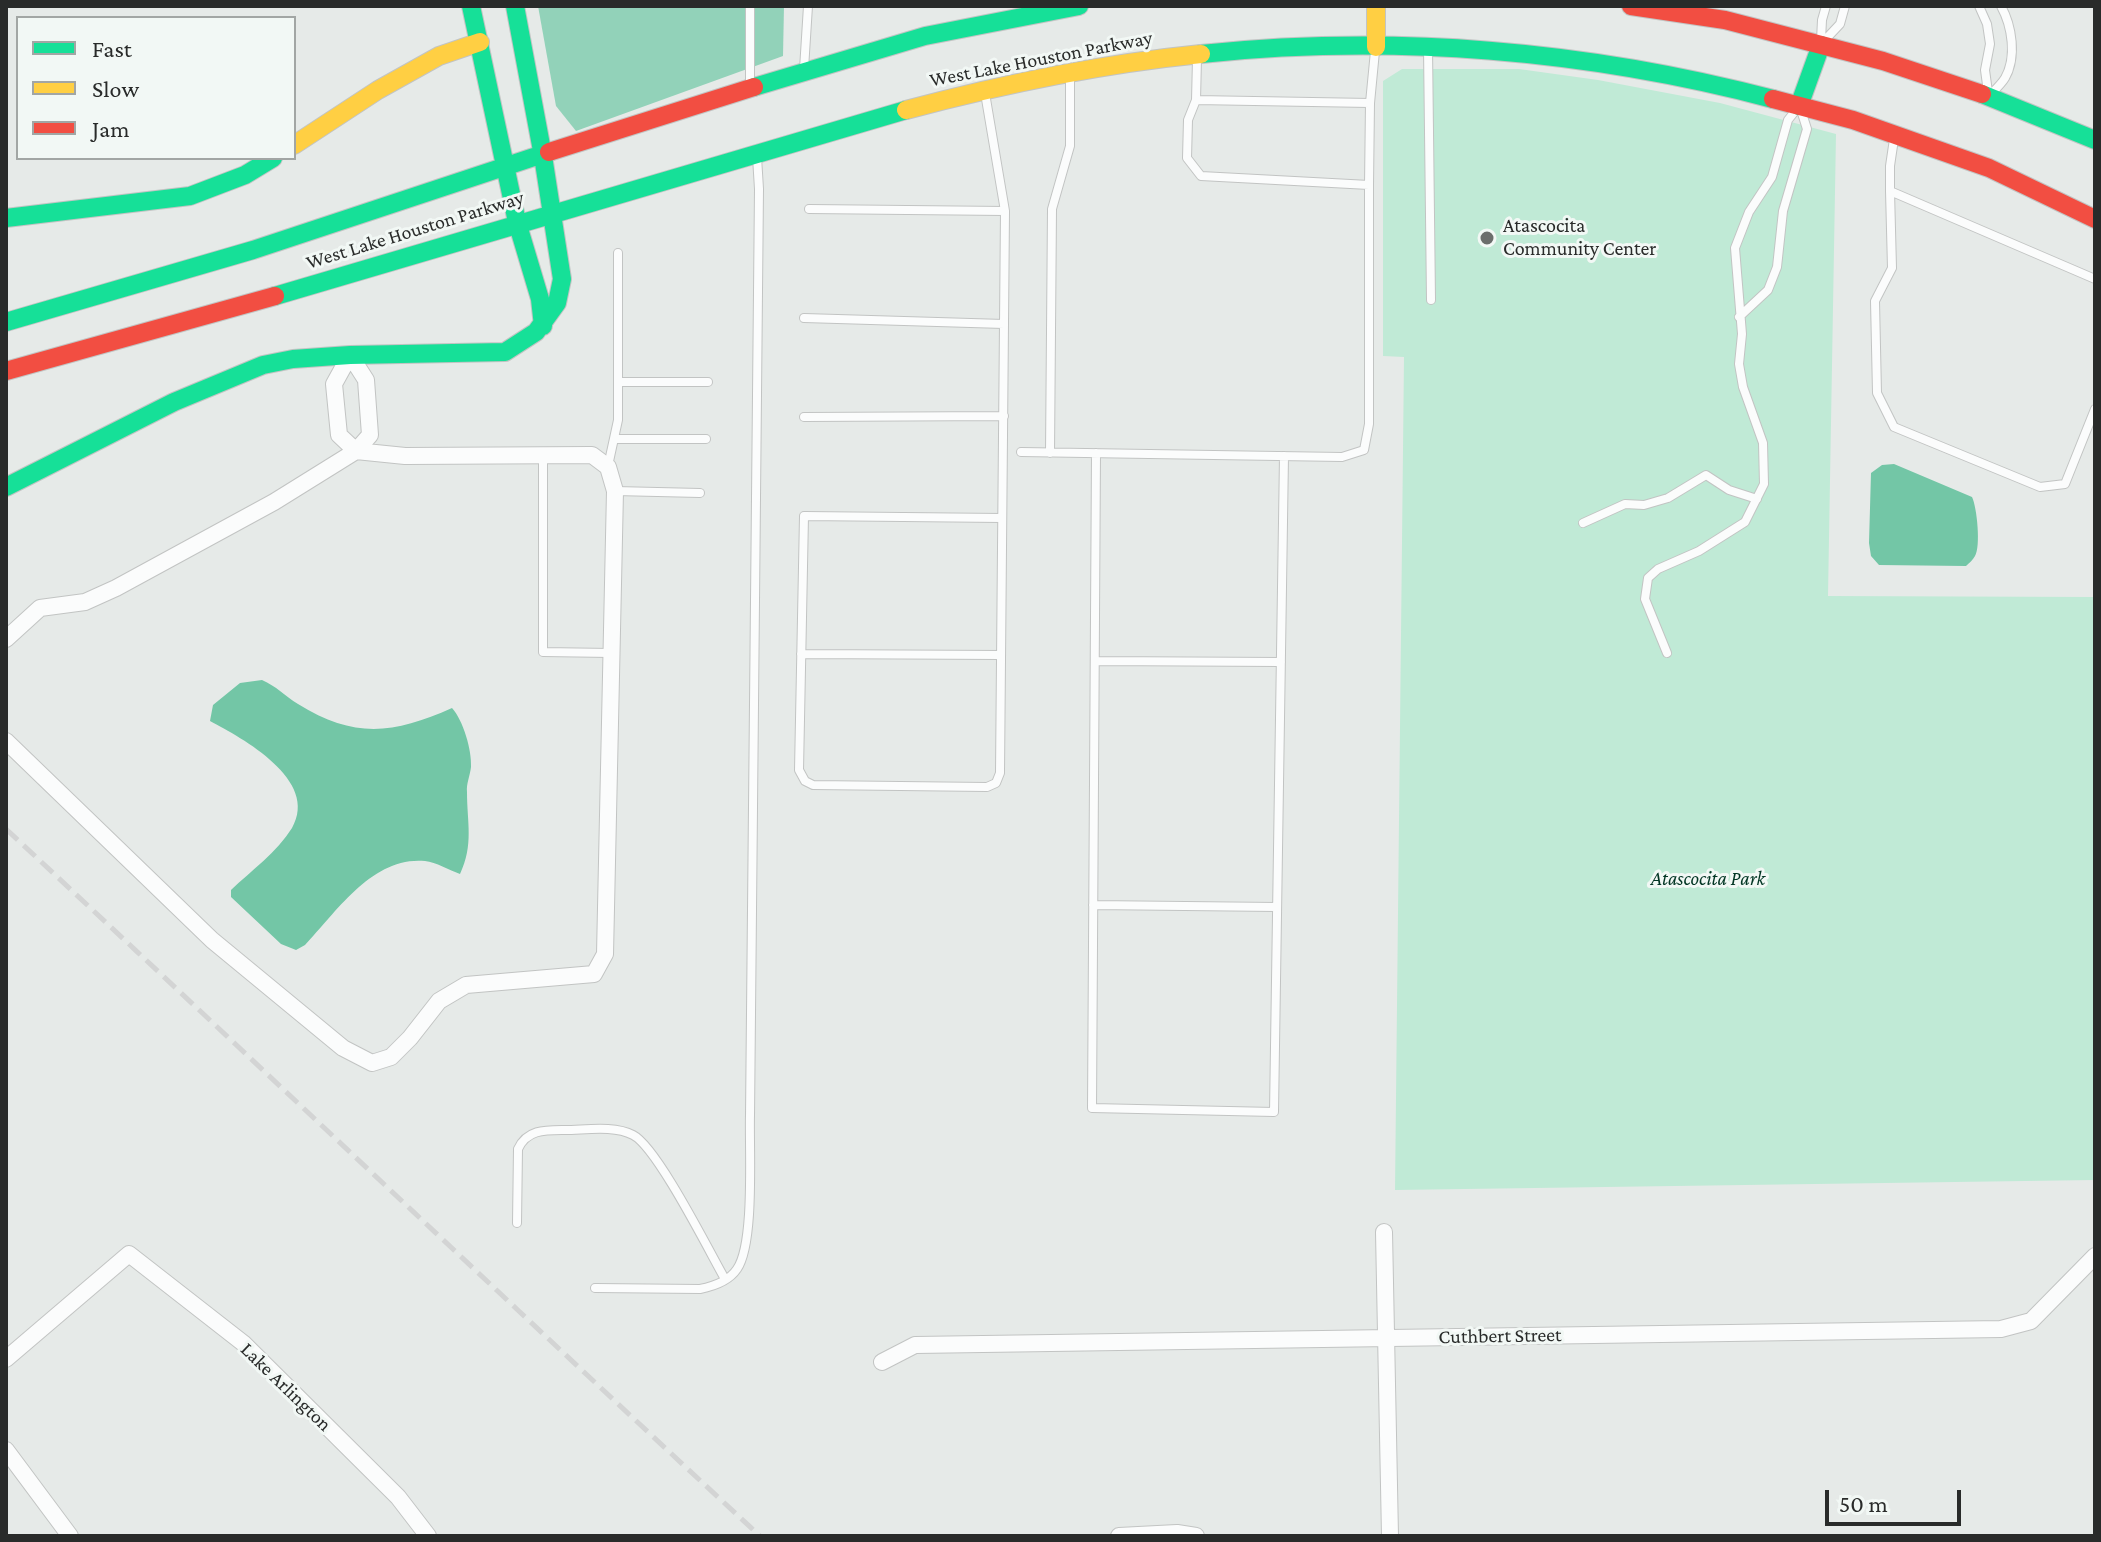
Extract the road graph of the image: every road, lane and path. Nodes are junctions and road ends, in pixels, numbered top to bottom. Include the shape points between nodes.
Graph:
1 (471, 6) edge
2 (515, 6) edge
3 (750, 6) edge
4 (808, 6) edge
5 (1079, 6) edge
6 (1376, 6) edge
7 (1631, 6) edge
8 (1826, 6) edge
9 (1845, 6) edge
10 (1979, 6) edge
11 (2001, 6) edge
12 (1052, 8) edge
13 (1674, 9) edge
14 (480, 42) junction
15 (1821, 45) junction
16 (1376, 47) junction
17 (1428, 47) junction
18 (1197, 54) junction
19 (804, 71) junction
20 (1069, 73) junction
21 (750, 89) junction
22 (984, 89) junction
23 (1989, 97) junction
24 (1196, 100) junction
25 (1370, 103) junction
26 (1799, 106) junction
27 (1895, 134) junction
28 (2095, 140) edge
29 (296, 144) edge
30 (757, 155) junction
31 (543, 156) junction
32 (270, 160) edge
33 (505, 166) junction
34 (1772, 177) junction
35 (1791, 184) junction
36 (1369, 185) junction
37 (1890, 191) junction
38 (809, 209) dead end
39 (1005, 211) junction
40 (552, 212) junction
41 (6, 218) edge
42 (2095, 219) edge
43 (517, 222) junction
44 (618, 253) dead end
45 (2095, 279) edge
46 (1431, 300) dead end
47 (1739, 317) junction
48 (804, 318) dead end
49 (6, 322) edge
50 (1004, 324) junction
51 (543, 326) junction
52 (350, 355) junction
53 (6, 371) edge
54 (618, 382) junction
55 (708, 382) dead end
56 (2095, 409) edge
57 (1004, 416) junction
58 (804, 417) dead end
59 (615, 439) junction
60 (706, 439) dead end
61 (356, 451) junction
62 (1021, 452) dead end
63 (1050, 453) junction
64 (1096, 453) junction
65 (543, 454) junction
66 (1284, 456) junction
67 (608, 467) junction
68 (6, 487) edge
69 (615, 491) junction
70 (700, 493) dead end
71 (1757, 499) junction
72 (1002, 518) junction
73 (1583, 523) dead end
74 (6, 639) edge
75 (611, 653) junction
76 (1667, 653) dead end
77 (801, 654) junction
78 (1001, 655) junction
79 (1095, 661) junction
80 (1281, 662) junction
81 (6, 741) edge
82 (1093, 905) junction
83 (1277, 907) junction
84 (517, 1223) dead end
85 (1384, 1232) dead end
86 (2095, 1256) edge
87 (725, 1279) junction
88 (595, 1288) dead end
89 (1386, 1338) junction
90 (6, 1359) edge
91 (882, 1362) dead end
92 (6, 1450) edge
93 (425, 1535) edge
94 (70, 1536) edge
95 (1119, 1536) edge
96 (1196, 1536) edge
97 (1390, 1536) edge

1 - 14 main road
2 - 31 main road
3 - 21 lane
4 - 19 lane
5 - 12 main road, West Lake Houston Parkway
6 - 16 main road
7 - 13 main road
8 - 15 lane
9 - 15 lane via 1840,24
10 - 23 lane via 1990,44 1985,70
11 - 23 lane via 2012,33 2011,51 2006,77
12 - 19 main road, West Lake Houston Parkway via 925,36
13 - 15 main road
14 - 29 main road via 439,56
14 - 33 main road
15 - 23 main road
15 - 26 main road
16 - 17 main road, West Lake Houston Parkway
16 - 18 main road, West Lake Houston Parkway
16 - 25 lane
17 - 26 main road, West Lake Houston Parkway via 1601,63
17 - 46 lane
18 - 20 main road, West Lake Houston Parkway
18 - 24 lane
19 - 21 main road, West Lake Houston Parkway
20 - 22 main road, West Lake Houston Parkway
20 - 63 lane via 1070,146 1052,209
21 - 31 main road, West Lake Houston Parkway
22 - 30 main road, West Lake Houston Parkway
22 - 39 lane
23 - 28 main road
24 - 25 lane
24 - 36 lane via 1188,120 1187,158 1201,176
25 - 36 lane
26 - 27 main road, West Lake Houston Parkway
26 - 34 lane via 1788,120
26 - 35 lane via 1807,129
27 - 37 lane
27 - 42 main road, West Lake Houston Parkway via 1989,168
30 - 40 main road, West Lake Houston Parkway
30 - 87 lane via 748,1231 738,1267
31 - 33 main road, West Lake Houston Parkway
31 - 40 main road
32 - 41 main road via 190,196
33 - 43 main road
33 - 49 main road, West Lake Houston Parkway via 253,250
34 - 35 lane
34 - 47 lane via 1749,212 1735,248
35 - 47 lane via 1777,267 1768,290
36 - 66 lane via 1369,424 1364,450 1342,457
37 - 45 lane
37 - 56 lane via 1892,268 1875,301 1877,393 1894,427 2040,487 2065,484
38 - 39 lane
39 - 50 lane
40 - 43 main road, West Lake Houston Parkway
40 - 51 main road via 561,296
43 - 51 main road
43 - 53 main road, West Lake Houston Parkway
44 - 54 lane
47 - 71 lane via 1743,387 1763,443 1764,484
48 - 50 lane
50 - 57 lane
51 - 52 main road via 505,352
52 - 61 street via 366,380 370,435
52 - 61 street via 334,384 339,435
52 - 68 main road via 293,359 238,373
54 - 55 lane
54 - 59 lane
57 - 58 lane
57 - 72 lane
59 - 60 lane
59 - 67 lane
61 - 65 street via 405,456
61 - 74 street via 116,588 85,602 40,608
62 - 63 lane
63 - 64 lane
64 - 66 lane
64 - 79 lane
65 - 67 street via 592,455
65 - 75 lane via 543,652
66 - 80 lane
67 - 69 street
69 - 70 lane
69 - 75 street
71 - 73 lane via 1706,475 1668,498 1625,504
71 - 76 lane via 1745,522 1648,578 1645,599
72 - 77 lane via 804,516
72 - 78 lane
75 - 81 street via 605,954 594,974 466,985 439,1001 391,1057 372,1063 343,1048 212,940
77 - 78 lane
77 - 78 lane via 799,770 805,781 987,787 1000,773
79 - 80 lane
79 - 82 lane
80 - 83 lane
82 - 83 lane
82 - 83 lane via 1092,1108 1274,1112
84 - 87 lane via 522,1141 540,1130 630,1133 652,1152
85 - 89 street
86 - 89 street, Cuthbert Street via 2031,1321 2001,1329
87 - 88 lane via 700,1289
89 - 91 street, Cuthbert Street via 915,1345
89 - 97 street
90 - 93 street, Lake Arlington via 129,1254 243,1343 398,1497
92 - 94 street
95 - 96 street

